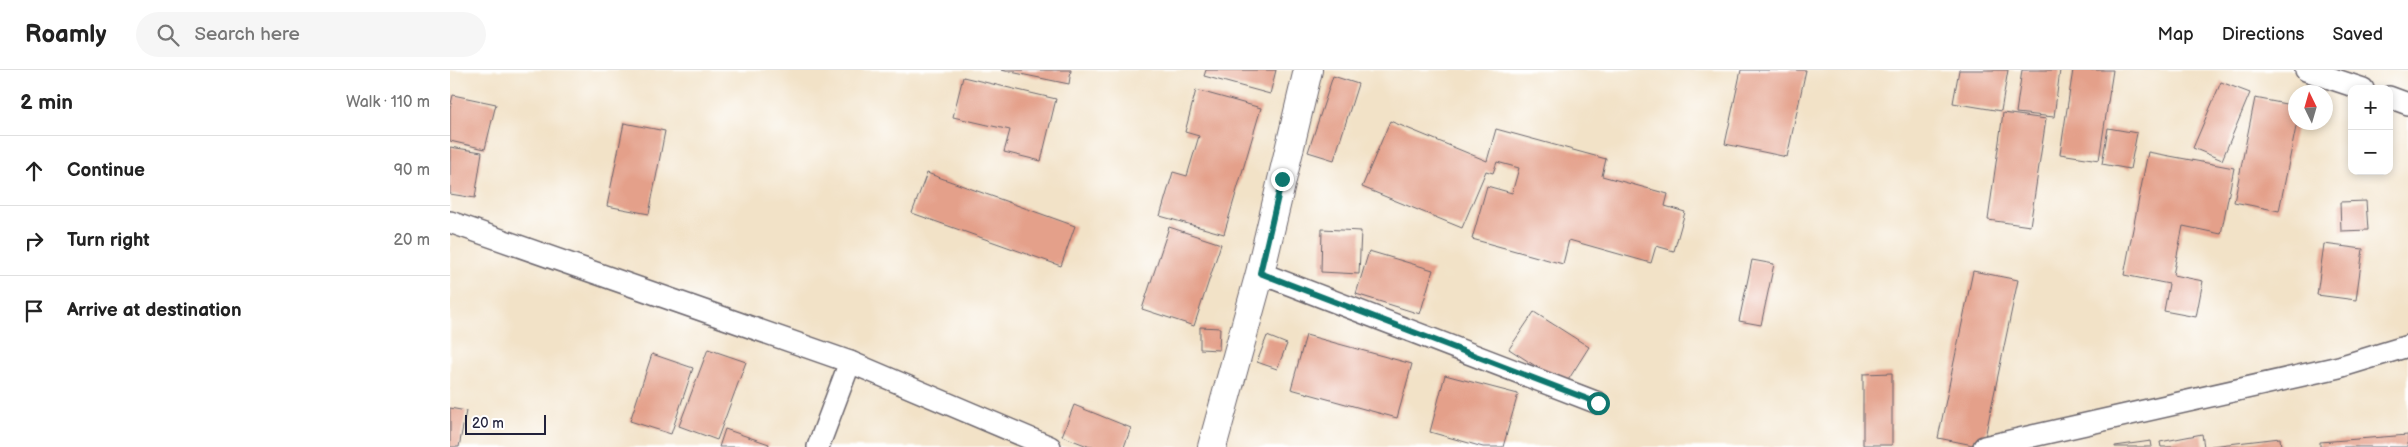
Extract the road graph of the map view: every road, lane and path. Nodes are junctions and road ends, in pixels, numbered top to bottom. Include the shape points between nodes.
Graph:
1 (1308, 70) edge
2 (2306, 70) edge
3 (2351, 85) edge
4 (2393, 99) edge
5 (2408, 104) edge
6 (450, 222) edge
7 (1260, 273) junction
8 (2408, 346) edge
9 (850, 362) junction
10 (1598, 403) dead end
11 (818, 447) edge
12 (1050, 447) edge
13 (1212, 447) edge
14 (1984, 447) edge

1 - 7 street
2 - 3 street
4 - 5 street
6 - 9 street
7 - 10 street
7 - 13 street
8 - 14 street via 2339,367
9 - 11 street
9 - 12 street

